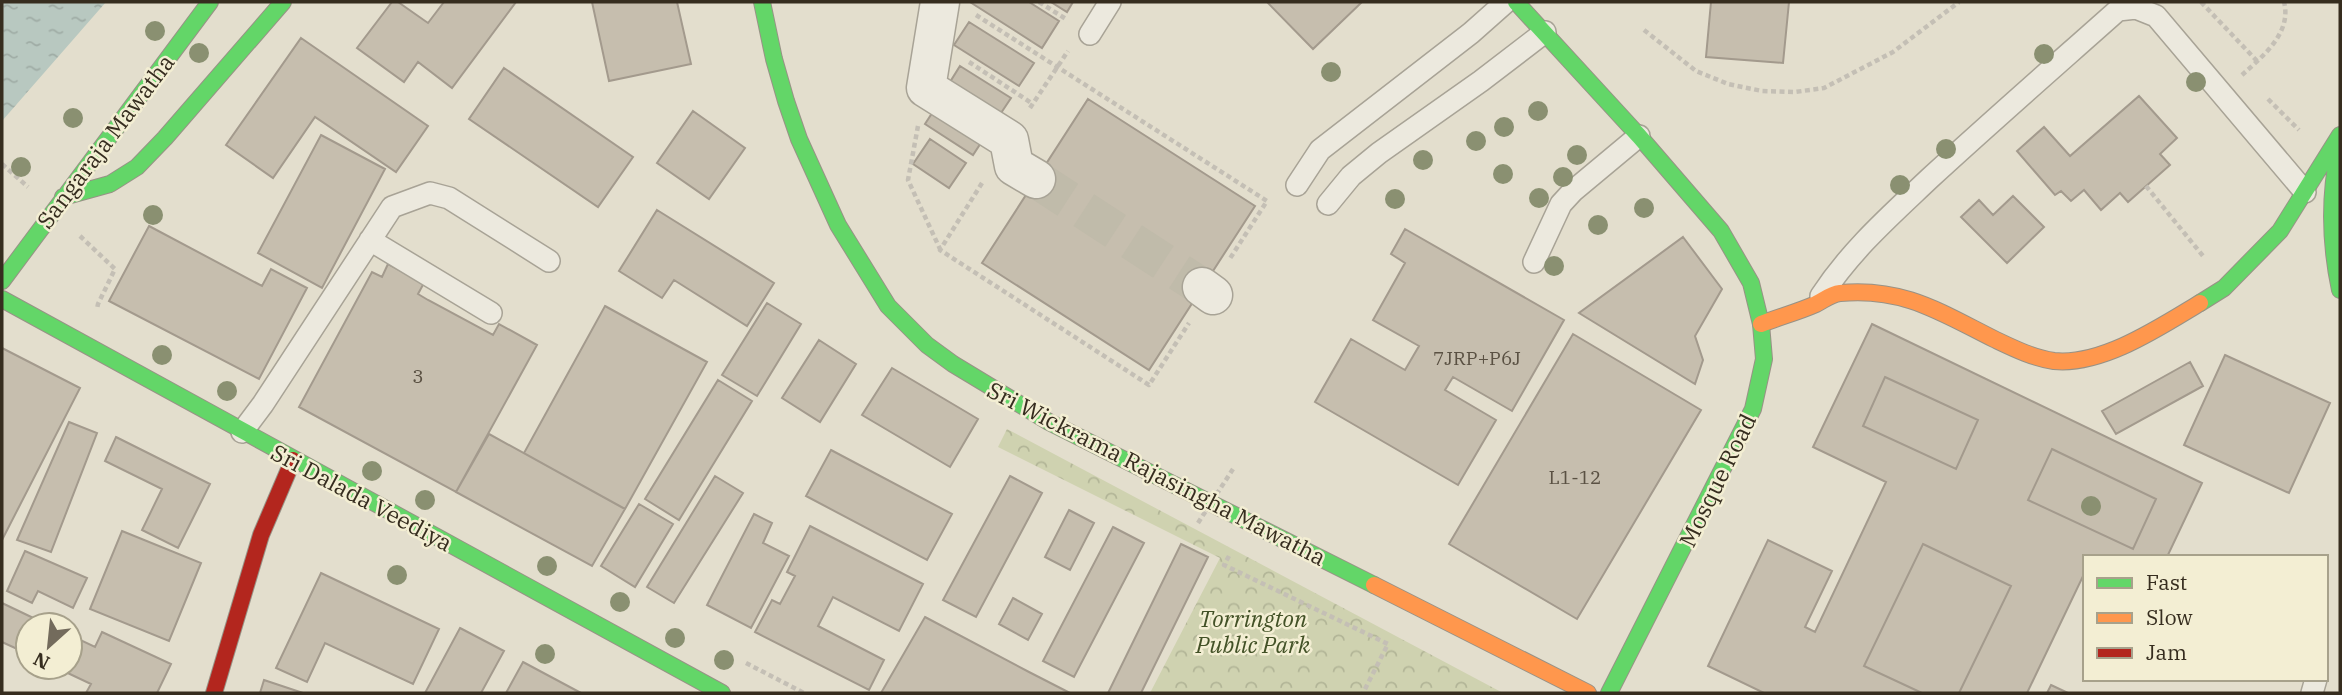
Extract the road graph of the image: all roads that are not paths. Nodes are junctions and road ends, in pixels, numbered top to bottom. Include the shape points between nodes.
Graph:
1 (210, 2) edge
2 (283, 2) edge
3 (762, 2) edge
4 (1110, 2) edge
5 (1506, 2) edge
6 (1516, 2) edge
7 (953, 5) edge
8 (1545, 32) junction
9 (1090, 34) dead end
10 (2340, 135) edge
11 (1639, 136) junction
12 (2340, 144) edge
13 (1036, 179) tunnel mouth
14 (1297, 185) dead end
15 (2305, 192) junction
16 (58, 204) junction
17 (1328, 204) dead end
18 (370, 240) junction
19 (549, 261) dead end
20 (1534, 262) dead end
21 (2, 281) edge
22 (2340, 290) edge
23 (2, 299) edge
24 (1816, 304) junction
25 (491, 313) dead end
26 (1761, 324) junction
27 (242, 432) junction
28 (293, 460) junction
29 (214, 693) edge
30 (722, 693) edge
31 (1588, 693) edge
32 (1609, 693) edge

1 - 16 main road, Sangaraja Mawatha
2 - 16 main road via 137,167 110,184
3 - 31 main road, Sri Wickrama Rajasingha Mawatha via 786,101 838,225 888,306 927,345 1049,422
4 - 9 lane
5 - 14 lane via 1320,150
6 - 8 main road, Mosque Road
7 - 13 street via 934,39 926,88 1009,140 1014,166
8 - 11 main road, Mosque Road
8 - 17 lane via 1378,153
10 - 15 main road
11 - 20 lane via 1561,204
11 - 26 main road, Mosque Road via 1721,231 1751,283
12 - 22 main road via 2332,200
15 - 24 main road via 2280,230 2224,288 2176,319 2087,358 2055,361 2024,353 1898,295 1836,293
15 - 24 lane via 2156,16 2136,8 2118,10 1860,244
16 - 21 main road, Sangaraja Mawatha
18 - 19 lane via 391,207 430,193 449,198
18 - 25 lane
18 - 27 lane
23 - 27 main road, Sri Dalada Veediya
24 - 26 main road
26 - 32 main road, Mosque Road via 1764,359 1753,409
27 - 28 main road, Sri Dalada Veediya
28 - 29 main road via 261,535
28 - 30 main road, Sri Dalada Veediya

